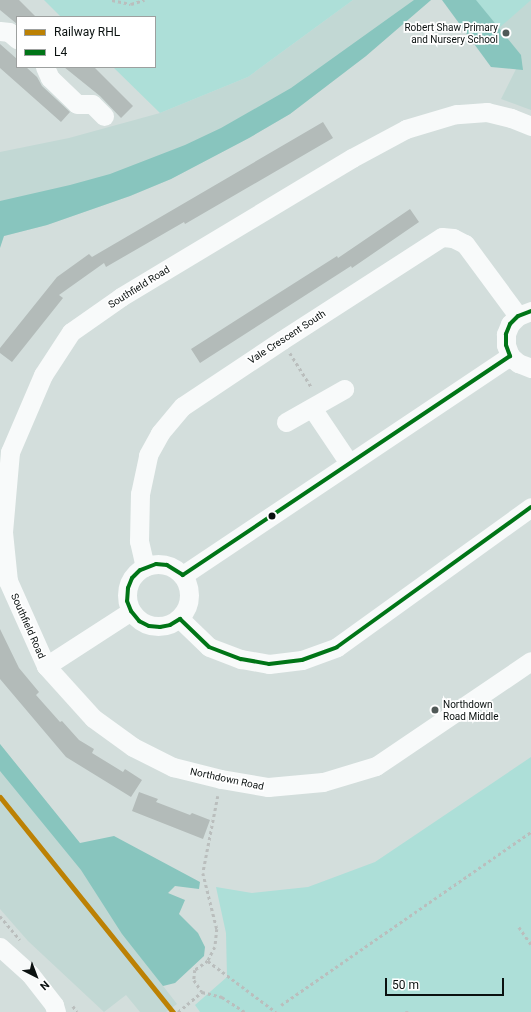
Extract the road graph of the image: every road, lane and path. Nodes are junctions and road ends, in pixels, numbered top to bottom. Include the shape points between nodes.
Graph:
1 (112, 0) edge
2 (144, 0) edge
3 (0, 31) edge
4 (16, 38) edge
5 (45, 68) edge
6 (104, 116) dead end
7 (531, 126) edge
8 (524, 314) edge
9 (282, 340) junction
10 (510, 356) junction
11 (531, 368) edge
12 (344, 388) dead end
13 (317, 405) junction
14 (286, 422) dead end
15 (349, 463) junction
16 (531, 507) edge
17 (145, 567) junction
18 (183, 575) junction
19 (131, 611) junction
20 (180, 619) junction
21 (531, 661) edge
22 (46, 666) junction
23 (221, 779) junction
24 (531, 832) edge
25 (519, 927) dead end
26 (531, 944) edge
27 (0, 946) edge
28 (208, 961) junction
29 (202, 992) junction
30 (281, 1005) dead end
31 (56, 1012) edge
32 (178, 1012) edge
33 (246, 1012) edge
34 (276, 1012) edge

1 - 2 path via 130,4
3 - 4 street via 9,32
5 - 6 street via 50,78 77,104 92,104
7 - 22 street, Southfield Road via 487,112 456,114 406,129 352,158 121,297 71,332 43,375 10,452 4,532 8,580
8 - 9 street, Vale Crescent South via 465,244 453,238 442,237
8 - 10 street via 510,324 506,334
9 - 13 path
9 - 17 street, Vale Crescent South via 183,406 160,433 148,455 140,494 139,541
10 - 11 street via 518,363
10 - 15 street
12 - 13 street
13 - 14 street
13 - 15 street
15 - 18 street
16 - 20 street via 337,647 302,660 269,664 241,659 209,647
17 - 18 street via 167,565
17 - 19 street via 132,578 128,588 127,601
18 - 20 street via 190,596 188,606
19 - 20 street via 139,621 149,626 165,626
19 - 22 street
21 - 23 street, Northdown Road via 376,766 323,782 268,787
22 - 23 street, Northdown Road via 93,718 133,748 173,767
23 - 28 path via 203,873 217,929 215,947
24 - 30 path
25 - 26 path
27 - 31 street via 30,974 54,1004
28 - 29 path via 195,970 194,980
28 - 34 path
29 - 32 path
29 - 33 path via 222,997

